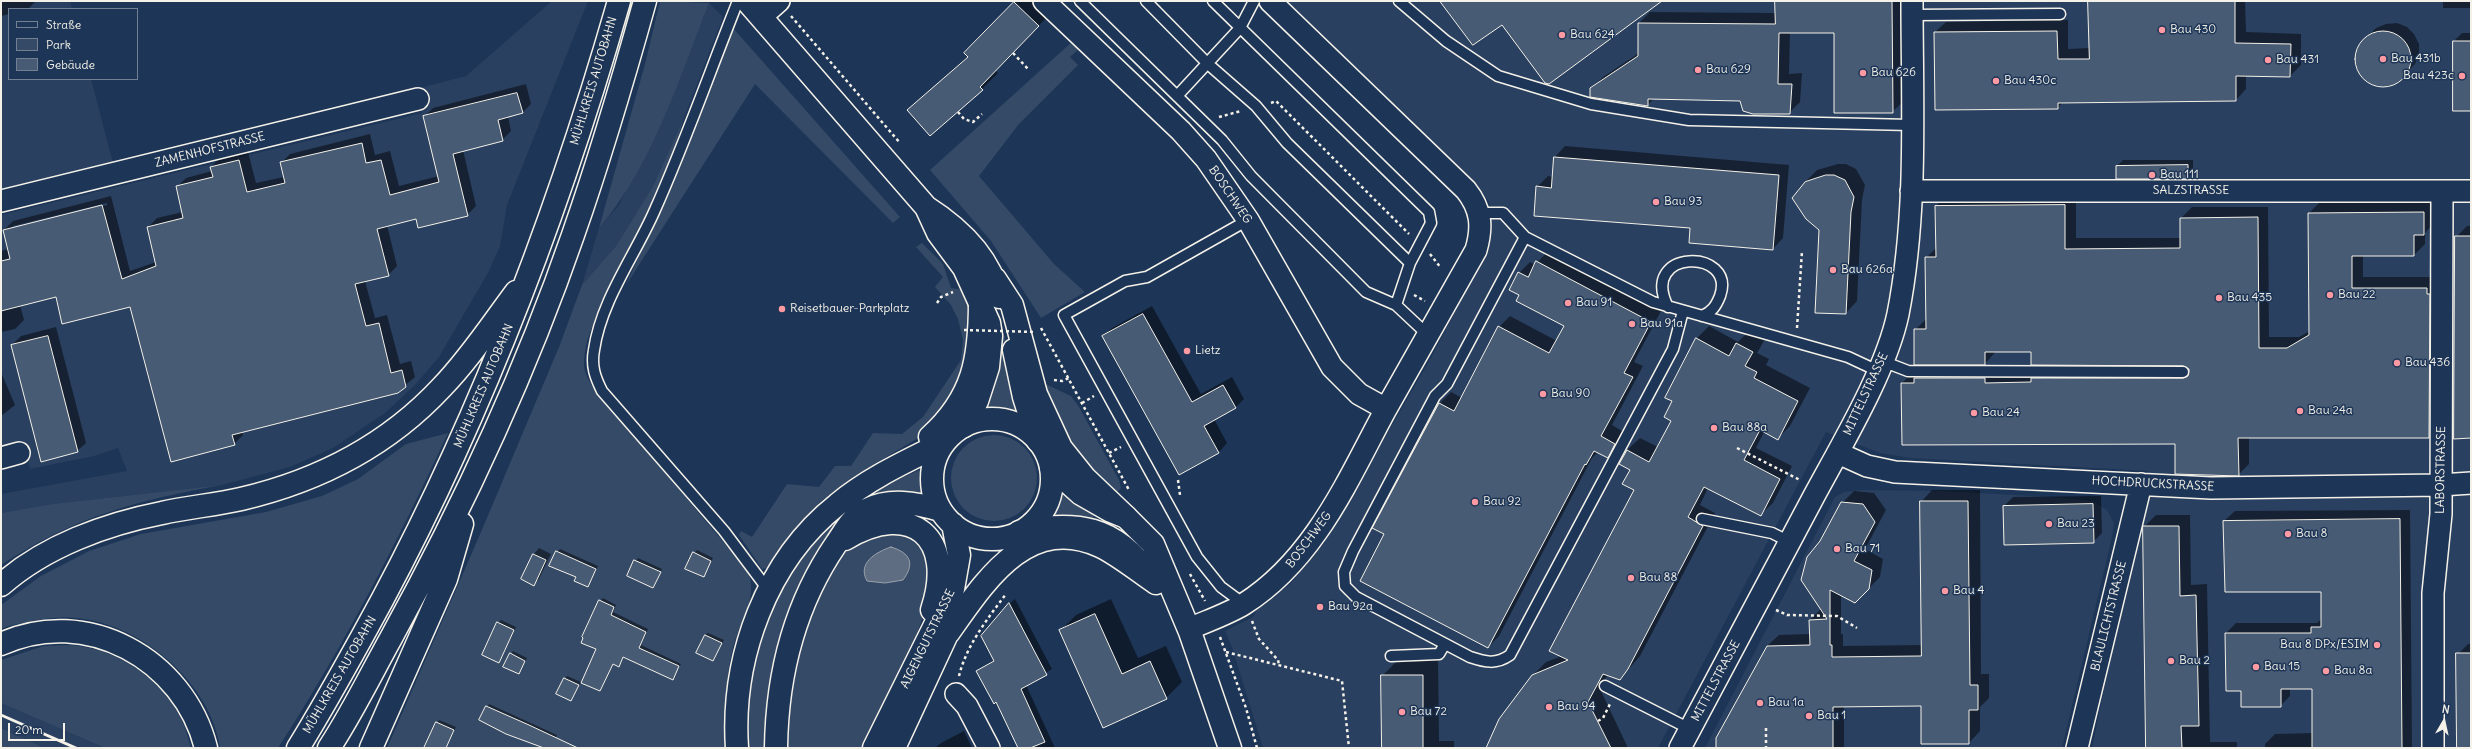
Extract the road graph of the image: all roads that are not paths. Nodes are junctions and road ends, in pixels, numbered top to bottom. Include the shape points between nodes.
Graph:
1 (618, 1) edge
2 (645, 1) edge
3 (779, 1) edge
4 (1044, 1) edge
5 (1080, 1) edge
6 (1146, 1) edge
7 (1214, 1) edge
8 (1254, 1) edge
9 (1270, 1) edge
10 (1399, 1) edge
11 (749, 6) edge
12 (1912, 8) edge
13 (2060, 14) dead end
14 (1240, 28) junction
15 (1208, 64) junction
16 (1177, 96) junction
17 (418, 99) dead end
18 (1911, 125) junction
19 (1911, 191) junction
20 (2471, 191) edge
21 (2442, 192) junction
22 (1, 201) edge
23 (926, 207) junction
24 (1479, 213) junction
25 (1248, 220) junction
26 (1525, 237) junction
27 (1410, 263) junction
28 (531, 272) junction
29 (995, 279) junction
30 (980, 302) junction
31 (1396, 305) junction
32 (1668, 307) junction
33 (1683, 311) junction
34 (1702, 316) junction
35 (1428, 336) junction
36 (1880, 366) junction
37 (2183, 372) dead end
38 (1386, 409) junction
39 (964, 426) junction
40 (939, 437) junction
41 (1038, 441) junction
42 (1838, 453) junction
43 (1051, 467) junction
44 (477, 469) junction
45 (2471, 483) edge
46 (2141, 484) junction
47 (2441, 485) junction
48 (947, 517) junction
49 (1126, 517) junction
50 (1702, 519) dead end
51 (1013, 534) junction
52 (1790, 542) junction
53 (836, 544) junction
54 (1156, 583) junction
55 (1, 585) edge
56 (769, 591) junction
57 (1247, 610) junction
58 (1185, 621) junction
59 (949, 632) junction
60 (1, 644) edge
61 (1445, 644) junction
62 (920, 652) junction
63 (1392, 656) dead end
64 (1605, 686) dead end
65 (956, 694) road end
66 (1690, 729) junction
67 (206, 748) edge
68 (298, 748) edge
69 (329, 748) edge
70 (371, 748) edge
71 (737, 748) edge
72 (776, 748) edge
73 (874, 748) edge
74 (894, 748) edge
75 (989, 748) edge
76 (1230, 748) edge
77 (1680, 748) edge
78 (2077, 748) edge
79 (2433, 748) edge

1 - 28 main road, MÜHLKREIS AUTOBAHN via 590,100
2 - 44 main road via 621,86 572,237 524,362
3 - 11 street
4 - 25 street, BOSCHWEG via 1181,131 1206,159
5 - 16 lane
6 - 15 lane
7 - 14 lane
8 - 14 lane
9 - 24 street, BOSCHWEG via 1466,190 1474,200
10 - 18 lane via 1446,41 1498,76 1591,104 1689,120
11 - 23 main road
11 - 56 lane via 640,244 607,305 598,334 593,365 594,377 602,391 724,531
12 - 13 lane
12 - 18 street, MITTELSTRASSE
14 - 15 lane
14 - 27 lane via 1429,212 1431,223
15 - 16 lane
15 - 27 lane via 1256,106 1287,143
16 - 31 lane via 1222,140 1251,176 1366,292
17 - 22 street, ZAMENHOFSTRASSE
18 - 19 street, MITTELSTRASSE
19 - 21 street, SALZSTRASSE
19 - 36 street, MITTELSTRASSE via 1897,316
20 - 21 street, SALZSTRASSE
21 - 47 street, LABORSTRASSE
23 - 29 main road via 951,223
23 - 30 main road via 938,233 964,268
24 - 26 lane via 1503,213
24 - 35 street, BOSCHWEG via 1481,224 1476,250
25 - 38 street, BOSCHWEG via 1332,368 1359,394
25 - 57 lane via 1147,277 1126,281 1064,315 1197,557 1221,587
26 - 32 lane via 1653,302
26 - 61 lane via 1447,384 1434,396 1344,572 1345,586 1356,597
27 - 31 lane
28 - 55 main road via 443,387 392,434 360,454 278,489 241,499 136,518 96,531 51,552
28 - 68 main road, MÜHLKREIS AUTOBAHN via 472,418 432,502 389,588
29 - 41 main road via 1024,397
29 - 49 main road via 1012,305 1036,394 1061,448 1085,478
30 - 39 main road via 989,323 990,354 978,401
30 - 40 main road via 979,353 972,378
31 - 35 lane
32 - 33 lane
32 - 34 lane via 1662,286 1664,277 1675,265 1686,260 1697,260 1716,272 1721,282 1717,305
33 - 34 lane
33 - 61 lane via 1673,349 1510,655 1501,661 1486,662
34 - 36 lane
35 - 38 street, BOSCHWEG
36 - 37 lane via 1908,371
36 - 42 street, MITTELSTRASSE
38 - 57 street, BOSCHWEG via 1333,507 1304,550
39 - 40 main road
39 - 41 main road via 981,420 1002,420 1024,428
40 - 48 main road via 932,480 934,494
40 - 56 main road via 904,463 838,503 817,522 788,559
41 - 43 main road
42 - 46 street, HOCHDRUCKSTRASSE via 1867,466 1895,472
42 - 52 street, MITTELSTRASSE
43 - 49 main road via 1081,494
43 - 51 main road via 1052,484 1047,503 1034,522
44 - 69 main road via 411,601
44 - 70 main road via 446,579
45 - 47 street, HOCHDRUCKSTRASSE
46 - 47 street, HOCHDRUCKSTRASSE via 2211,488
46 - 78 street, BLAULICHTSTRASSE
47 - 79 street, LABORSTRASSE via 2441,514 2433,593
48 - 51 main road via 968,534 983,538
48 - 53 main road via 895,502 879,505 865,510 852,521
48 - 62 main road, AIGENGUTSTRASSE via 959,555 955,581 938,622
49 - 58 main road via 1153,544 1164,564
50 - 52 lane via 1772,532
51 - 54 main road via 1060,526 1095,530 1110,536 1127,548
51 - 59 main road via 975,574 964,592
52 - 66 street, MITTELSTRASSE
53 - 62 main road via 861,529 884,522 913,526 927,535 937,552 940,572 936,597
53 - 72 main road via 813,581 789,648 780,694
54 - 58 main road
54 - 59 main road via 1100,546 1078,540 1048,540 1014,554 996,568
56 - 71 main road via 751,632 740,677
57 - 58 street, BOSCHWEG
58 - 76 main road
59 - 74 main road, AIGENGUTSTRASSE
60 - 67 main road via 26,635 59,631 93,634 125,646 151,662 173,683 191,709
61 - 63 lane via 1439,654
62 - 73 main road, AIGENGUTSTRASSE
64 - 66 lane
65 - 75 street via 967,706
66 - 77 street, MITTELSTRASSE

